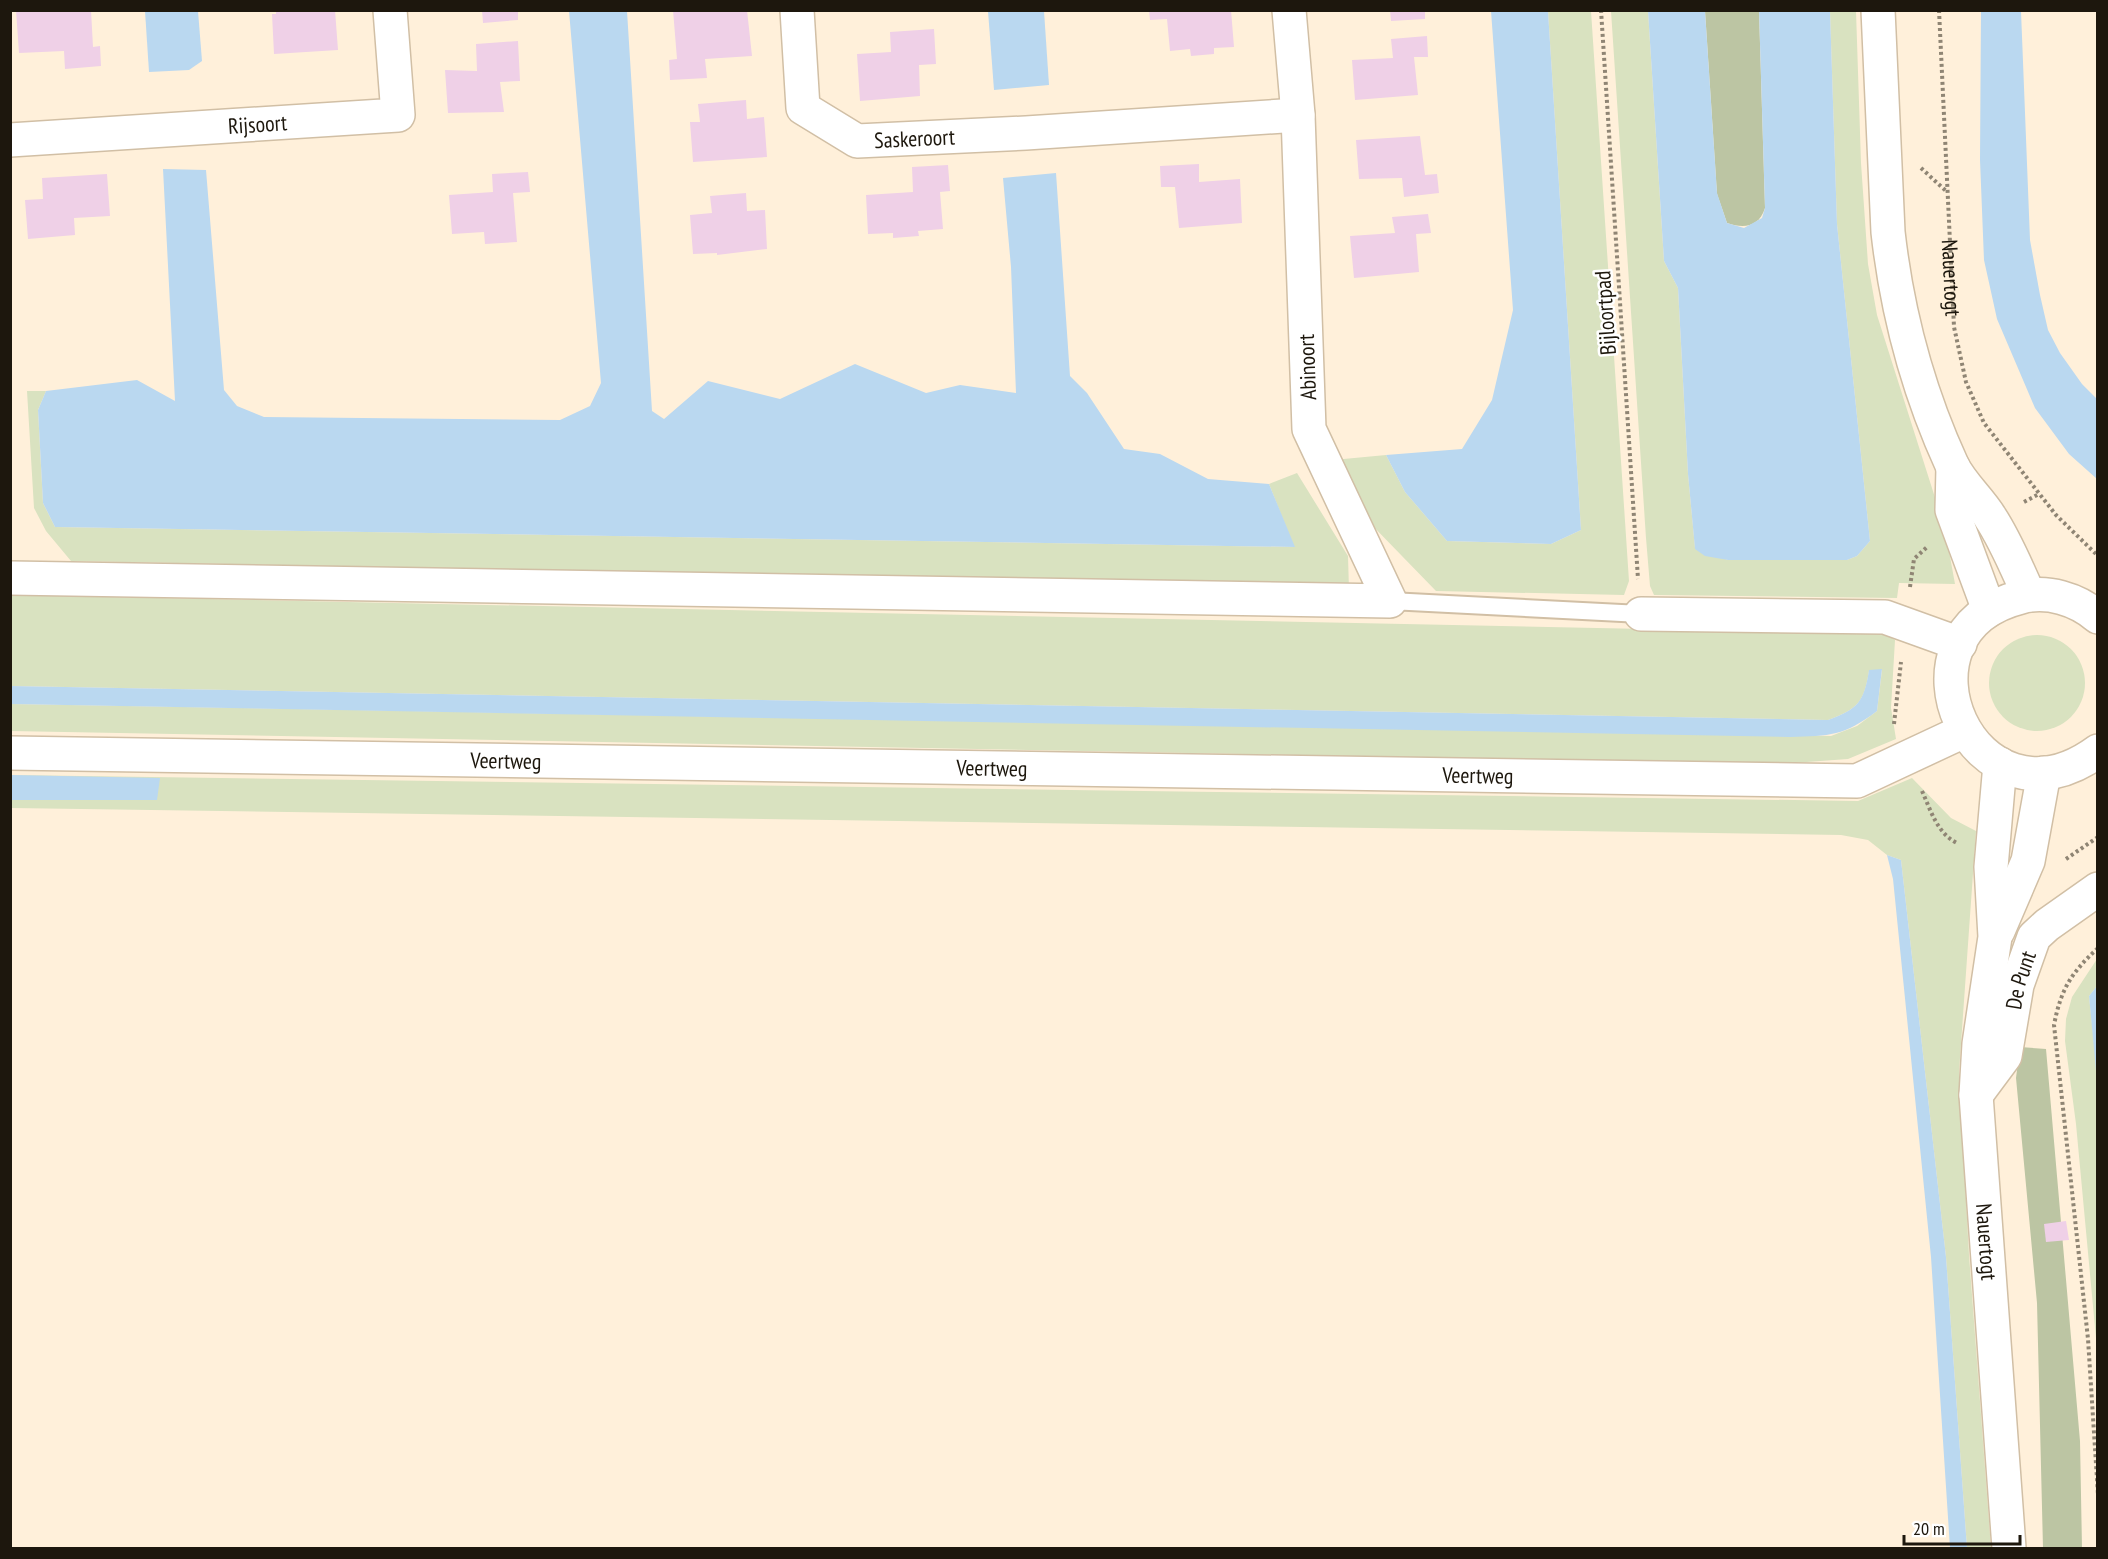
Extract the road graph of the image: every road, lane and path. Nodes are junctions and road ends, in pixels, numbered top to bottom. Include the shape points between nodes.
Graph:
1 (390, 10) edge
2 (797, 10) edge
3 (1289, 10) edge
4 (1601, 10) edge
5 (1878, 10) edge
6 (1939, 10) edge
7 (1298, 115) junction
8 (10, 140) edge
9 (1953, 467) junction
10 (2097, 556) edge
11 (11, 569) edge
12 (2029, 595) junction
13 (1390, 601) junction
14 (1989, 610) junction
15 (1641, 614) junction
16 (2097, 617) edge
17 (1960, 644) junction
18 (1964, 731) junction
19 (2097, 751) edge
20 (10, 753) edge
21 (2000, 764) junction
22 (2044, 772) junction
23 (2097, 889) edge
24 (1995, 937) junction
25 (2097, 948) edge
26 (1976, 1095) junction
27 (2097, 1495) edge
28 (2009, 1548) edge

1 - 8 street, Rijsoort via 398,115
2 - 7 street, Saskeroort via 803,108 857,141
3 - 7 street, Abinoort
4 - 15 path, Bijloortpad
5 - 9 street via 1884,191 1892,265 1917,373
6 - 10 path, Nauertogt via 1954,327 1966,382 1984,423 2056,515
7 - 13 street, Abinoort via 1309,429
9 - 12 street via 1990,517
9 - 14 street via 1952,510
11 - 13 street
12 - 14 street
12 - 16 street via 2071,600
13 - 15 lane
14 - 17 street via 1972,625
15 - 17 street via 1885,617
17 - 18 street via 1952,665 1951,688 1954,710
18 - 20 street, Veertweg via 1857,781
18 - 21 street
19 - 22 street via 2074,765
21 - 22 street
21 - 24 street, Nauertogt via 1991,867
22 - 24 street, Nauertogt via 2028,861
23 - 26 street, De Punt via 2034,937 2018,985 2005,1056
24 - 26 street, Nauertogt via 1979,1044
25 - 27 path via 2076,968 2060,996 2054,1026 2088,1339
26 - 28 street, Nauertogt

